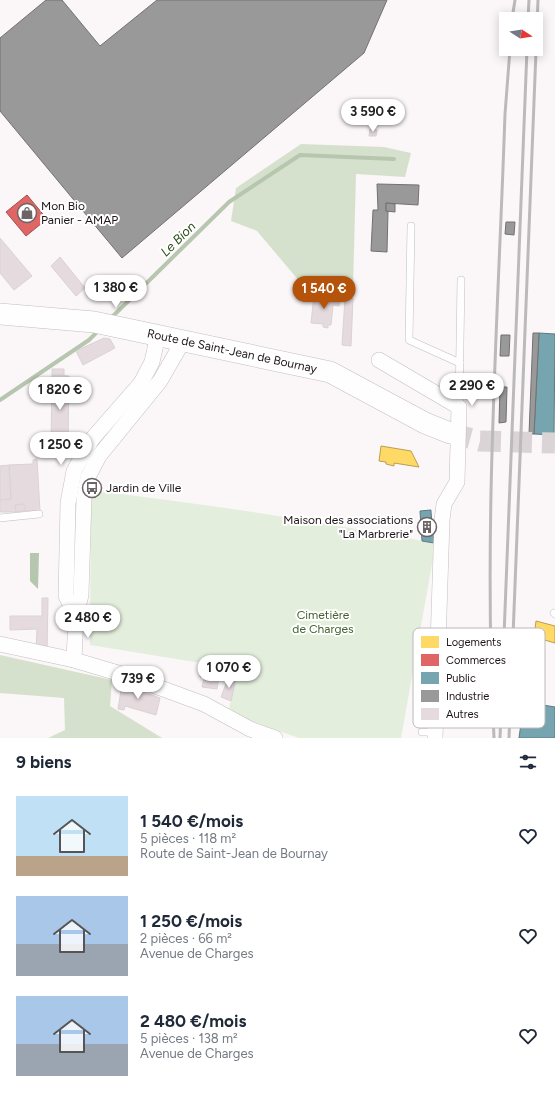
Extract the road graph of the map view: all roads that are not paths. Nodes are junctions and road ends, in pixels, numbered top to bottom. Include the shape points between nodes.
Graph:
1 (411, 226) dead end
2 (462, 280) dead end
3 (0, 314) edge
4 (158, 335) junction
5 (183, 341) junction
6 (379, 360) dead end
7 (460, 363) junction
8 (459, 407) junction
9 (450, 433) tunnel mouth
10 (39, 514) dead end
11 (0, 518) edge
12 (76, 616) junction
13 (435, 628) edge
14 (0, 644) edge
15 (74, 660) junction
16 (247, 733) edge
17 (275, 738) edge

1 - 7 lane via 409,340
2 - 7 lane
3 - 4 main road, Route de Saint-Jean de Bournay via 94,322
4 - 5 main road, Route de Saint-Jean de Bournay
4 - 12 street via 152,362 141,383 92,439 74,471 68,503 66,596
5 - 9 main road, Route de Saint-Jean de Bournay via 330,372 425,423
5 - 12 street via 160,381 99,456 88,477 84,498 81,595
6 - 8 street
7 - 8 lane
8 - 13 street via 457,482 444,504 438,554
10 - 11 lane
12 - 15 street
14 - 15 street
15 - 16 street via 204,704
16 - 17 street

